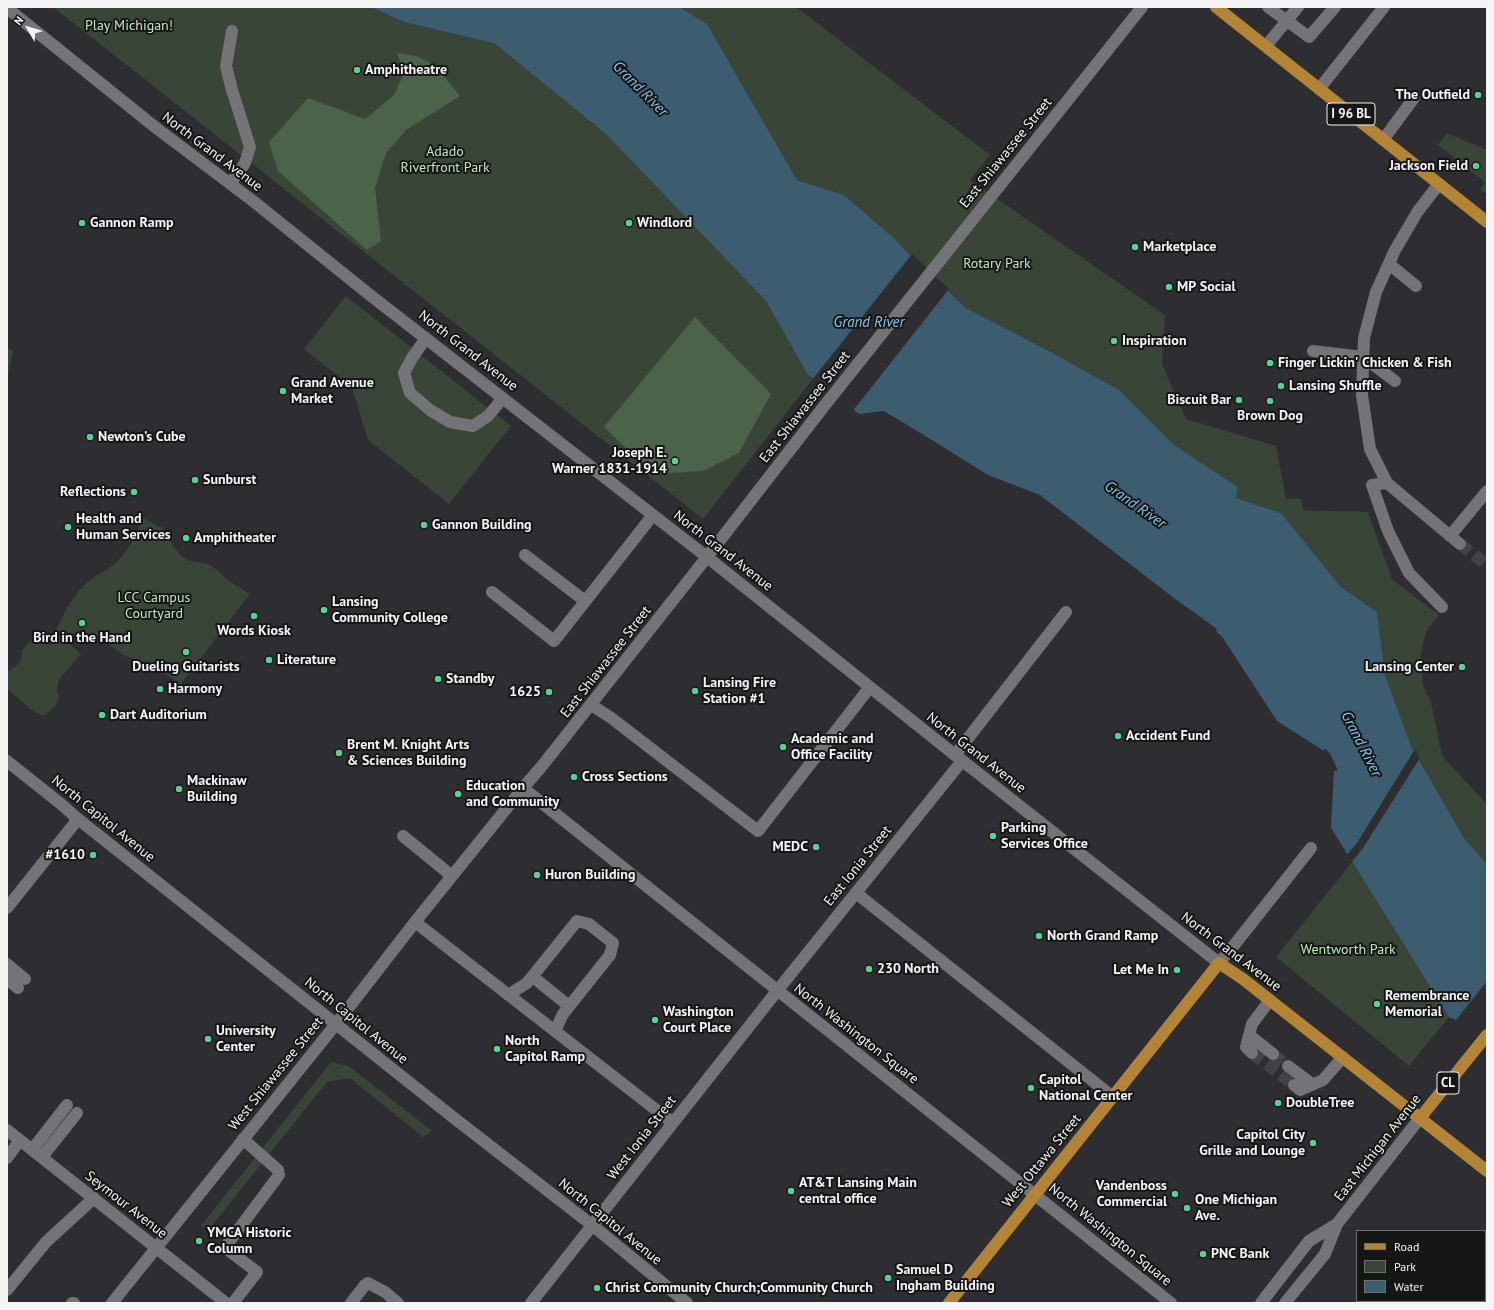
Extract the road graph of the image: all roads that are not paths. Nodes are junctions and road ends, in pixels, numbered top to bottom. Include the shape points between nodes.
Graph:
1 (1142, 7) edge
2 (1216, 7) edge
3 (1268, 7) edge
4 (1298, 7) edge
5 (1334, 7) edge
6 (1384, 7) edge
7 (7, 8) edge
8 (1286, 21) junction
9 (232, 32) dead end
10 (1266, 46) junction
11 (1319, 89) junction
12 (1414, 98) dead end
13 (1383, 140) junction
14 (230, 184) junction
15 (1438, 184) junction
16 (1487, 222) edge
17 (1389, 264) junction
18 (1416, 286) dead end
19 (426, 338) junction
20 (1313, 351) dead end
21 (1363, 357) junction
22 (1395, 381) dead end
23 (503, 398) junction
24 (1387, 483) junction
25 (1487, 491) edge
26 (653, 515) junction
27 (525, 555) dead end
28 (707, 557) junction
29 (492, 592) dead end
30 (585, 601) junction
31 (1442, 607) dead end
32 (1066, 612) dead end
33 (870, 687) junction
34 (591, 705) junction
35 (958, 758) junction
36 (7, 761) edge
37 (523, 788) junction
38 (78, 819) junction
39 (403, 836) dead end
40 (1311, 848) dead end
41 (452, 876) junction
42 (856, 893) junction
43 (7, 908) edge
44 (415, 922) junction
45 (1219, 962) junction
46 (7, 964) edge
47 (533, 977) junction
48 (7, 979) edge
49 (777, 991) junction
50 (508, 995) junction
51 (1270, 1000) junction
52 (569, 1006) junction
53 (336, 1024) junction
54 (555, 1031) junction
55 (1249, 1035) junction
56 (1487, 1035) edge
57 (1252, 1053) tunnel mouth
58 (1273, 1054) tunnel mouth
59 (1343, 1057) junction
60 (1288, 1066) tunnel mouth
61 (1312, 1084) junction
62 (1294, 1085) tunnel mouth
63 (1113, 1097) junction
64 (67, 1105) dead end
65 (77, 1113) dead end
66 (1420, 1118) junction
67 (673, 1123) junction
68 (7, 1130) edge
69 (244, 1139) junction
70 (20, 1140) junction
71 (37, 1154) junction
72 (7, 1158) edge
73 (1487, 1171) edge
74 (1035, 1194) junction
75 (94, 1198) junction
76 (1337, 1224) junction
77 (592, 1225) junction
78 (156, 1248) junction
79 (7, 1290) edge
80 (681, 1301) edge
81 (112, 1303) edge
82 (226, 1303) edge
83 (234, 1303) edge
84 (351, 1303) edge
85 (398, 1303) edge
86 (531, 1303) edge
87 (949, 1303) edge
88 (1170, 1303) edge
89 (1261, 1303) edge
90 (1285, 1303) edge

1 - 28 street, East Shiawassee Street
2 - 10 main road, I 96 BL
3 - 8 street
4 - 8 street
5 - 8 street via 1309,37
6 - 11 street
7 - 14 street, North Grand Avenue
8 - 10 street
9 - 14 street via 226,66 250,147 245,163
10 - 11 main road, I 96 BL
11 - 13 main road, I 96 BL
12 - 13 street
13 - 15 main road, I 96 BL
14 - 19 street, North Grand Avenue
15 - 16 main road, I 96 BL
15 - 17 street via 1418,211
17 - 18 street
17 - 21 street via 1376,292 1364,338
19 - 23 street, North Grand Avenue
19 - 23 street via 404,372 410,393 430,410 450,422 474,426 488,416
20 - 21 street
21 - 22 street
21 - 24 street via 1362,395 1370,449
23 - 26 street, North Grand Avenue
24 - 25 street via 1455,540
24 - 31 street via 1372,485 1388,531 1409,573
26 - 28 street, North Grand Avenue
26 - 30 street
27 - 30 street
28 - 33 street, North Grand Avenue
28 - 34 street, East Shiawassee Street
29 - 30 street via 554,640
32 - 35 street, East Ionia Street
33 - 34 street via 758,831
33 - 35 street, North Grand Avenue
34 - 37 street, East Shiawassee Street
35 - 42 street, East Ionia Street
35 - 45 street, North Grand Avenue
36 - 38 street, North Capitol Avenue
37 - 41 street, West Shiawassee Street
37 - 49 street, North Washington Square
38 - 43 street
38 - 53 street, North Capitol Avenue
39 - 41 street
40 - 45 street
41 - 44 street, West Shiawassee Street
42 - 49 street, East Ionia Street
42 - 63 street
44 - 50 street
44 - 53 street, West Shiawassee Street
45 - 51 main road, North Grand Avenue
45 - 63 main road, West Ottawa Street
46 - 48 street via 21,983
47 - 50 street
47 - 52 street
47 - 52 street via 577,921 589,924 613,943 610,954
49 - 67 street, West Ionia Street
49 - 74 street, North Washington Square
50 - 54 street
51 - 55 street via 1252,1024
51 - 59 main road, North Grand Avenue
52 - 54 street
53 - 69 street, West Shiawassee Street
53 - 77 street, North Capitol Avenue
54 - 67 street
55 - 57 street via 1246,1047
55 - 58 street
56 - 66 main road, East Michigan Avenue / CL
59 - 61 street via 1323,1080
59 - 66 main road, North Grand Avenue
60 - 61 street
61 - 62 street via 1300,1090
63 - 74 main road, West Ottawa Street
64 - 71 street
65 - 71 street
66 - 73 main road, North Grand Avenue
66 - 76 street, East Michigan Avenue
67 - 77 street, West Ionia Street
68 - 70 street, Seymour Avenue
69 - 78 street, West Shiawassee Street
69 - 83 street via 278,1170 279,1174 226,1246 257,1272
70 - 71 street, Seymour Avenue
70 - 72 street
71 - 75 street, Seymour Avenue
74 - 87 main road, West Ottawa Street
74 - 88 street, North Washington Square
75 - 78 street, Seymour Avenue
75 - 79 street via 46,1242
76 - 89 street, East Michigan Avenue via 1309,1241
76 - 90 street, East Michigan Avenue via 1325,1254
77 - 80 street, North Capitol Avenue
77 - 86 street, West Ionia Street
78 - 81 street, West Shiawassee Street
78 - 82 street, Seymour Avenue
84 - 85 street via 368,1283

